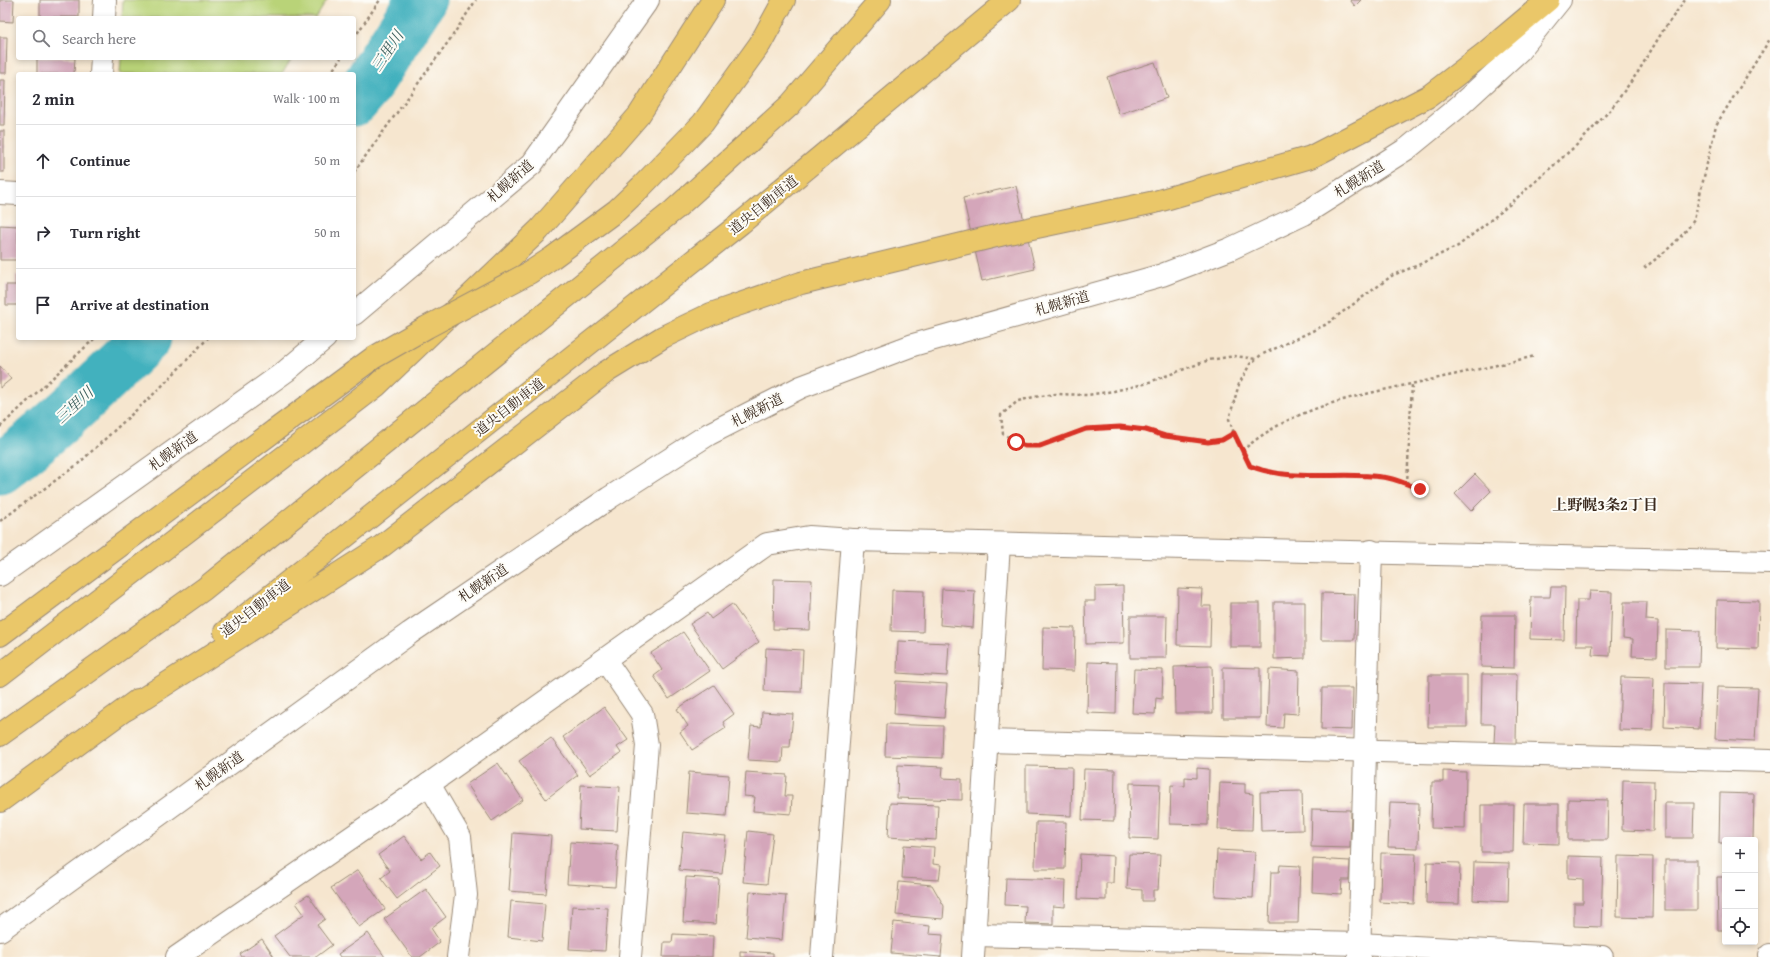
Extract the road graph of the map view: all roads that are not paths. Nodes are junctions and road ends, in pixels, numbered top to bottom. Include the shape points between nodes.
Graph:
1 (105, 0) edge
2 (648, 0) edge
3 (713, 0) edge
4 (784, 0) edge
5 (880, 0) edge
6 (1009, 0) edge
7 (1548, 0) edge
8 (1560, 0) edge
9 (104, 16) edge
10 (102, 60) edge
11 (101, 72) edge
12 (0, 193) edge
13 (16, 194) edge
14 (356, 312) edge
15 (323, 340) edge
16 (853, 540) junction
17 (999, 544) junction
18 (1371, 551) junction
19 (1770, 562) edge
20 (0, 575) edge
21 (0, 634) edge
22 (605, 660) junction
23 (0, 675) edge
24 (127, 709) junction
25 (0, 735) edge
26 (987, 741) junction
27 (1366, 750) junction
28 (1770, 761) edge
29 (429, 784) junction
30 (0, 802) edge
31 (0, 930) edge
32 (975, 935) junction
33 (1359, 951) edge
34 (458, 956) edge
35 (177, 957) edge
36 (630, 957) edge
37 (822, 957) edge
38 (972, 957) edge
39 (1602, 957) edge

1 - 9 street
2 - 14 street, 札幌新道 via 532,164
3 - 23 highway via 639,115 554,213 376,386
4 - 21 highway, bridge via 760,44 703,123 617,210 529,273 373,358
5 - 25 highway via 790,105 674,210 204,589
6 - 24 highway, 道央自動車道 via 741,223
7 - 24 highway via 1429,96 1311,157 1155,202 1004,234 801,283 710,314 663,337 606,372 382,546
8 - 31 street, 札幌新道 via 1520,51 1420,138 1304,214 1230,249 1162,275 913,345 801,388 709,434 603,502 410,633
10 - 11 street
12 - 13 street
15 - 20 street, 札幌新道 via 286,370
16 - 17 street
16 - 22 street via 809,537 767,544
16 - 37 street
17 - 18 street
17 - 26 street
18 - 19 street
18 - 27 street
22 - 29 street
22 - 36 street via 642,714 646,745
24 - 30 highway, 道央自動車道
26 - 27 street
26 - 32 street
27 - 28 street
27 - 33 street
29 - 34 street via 460,836 466,895
29 - 35 street
32 - 33 street
32 - 38 street
33 - 39 street

